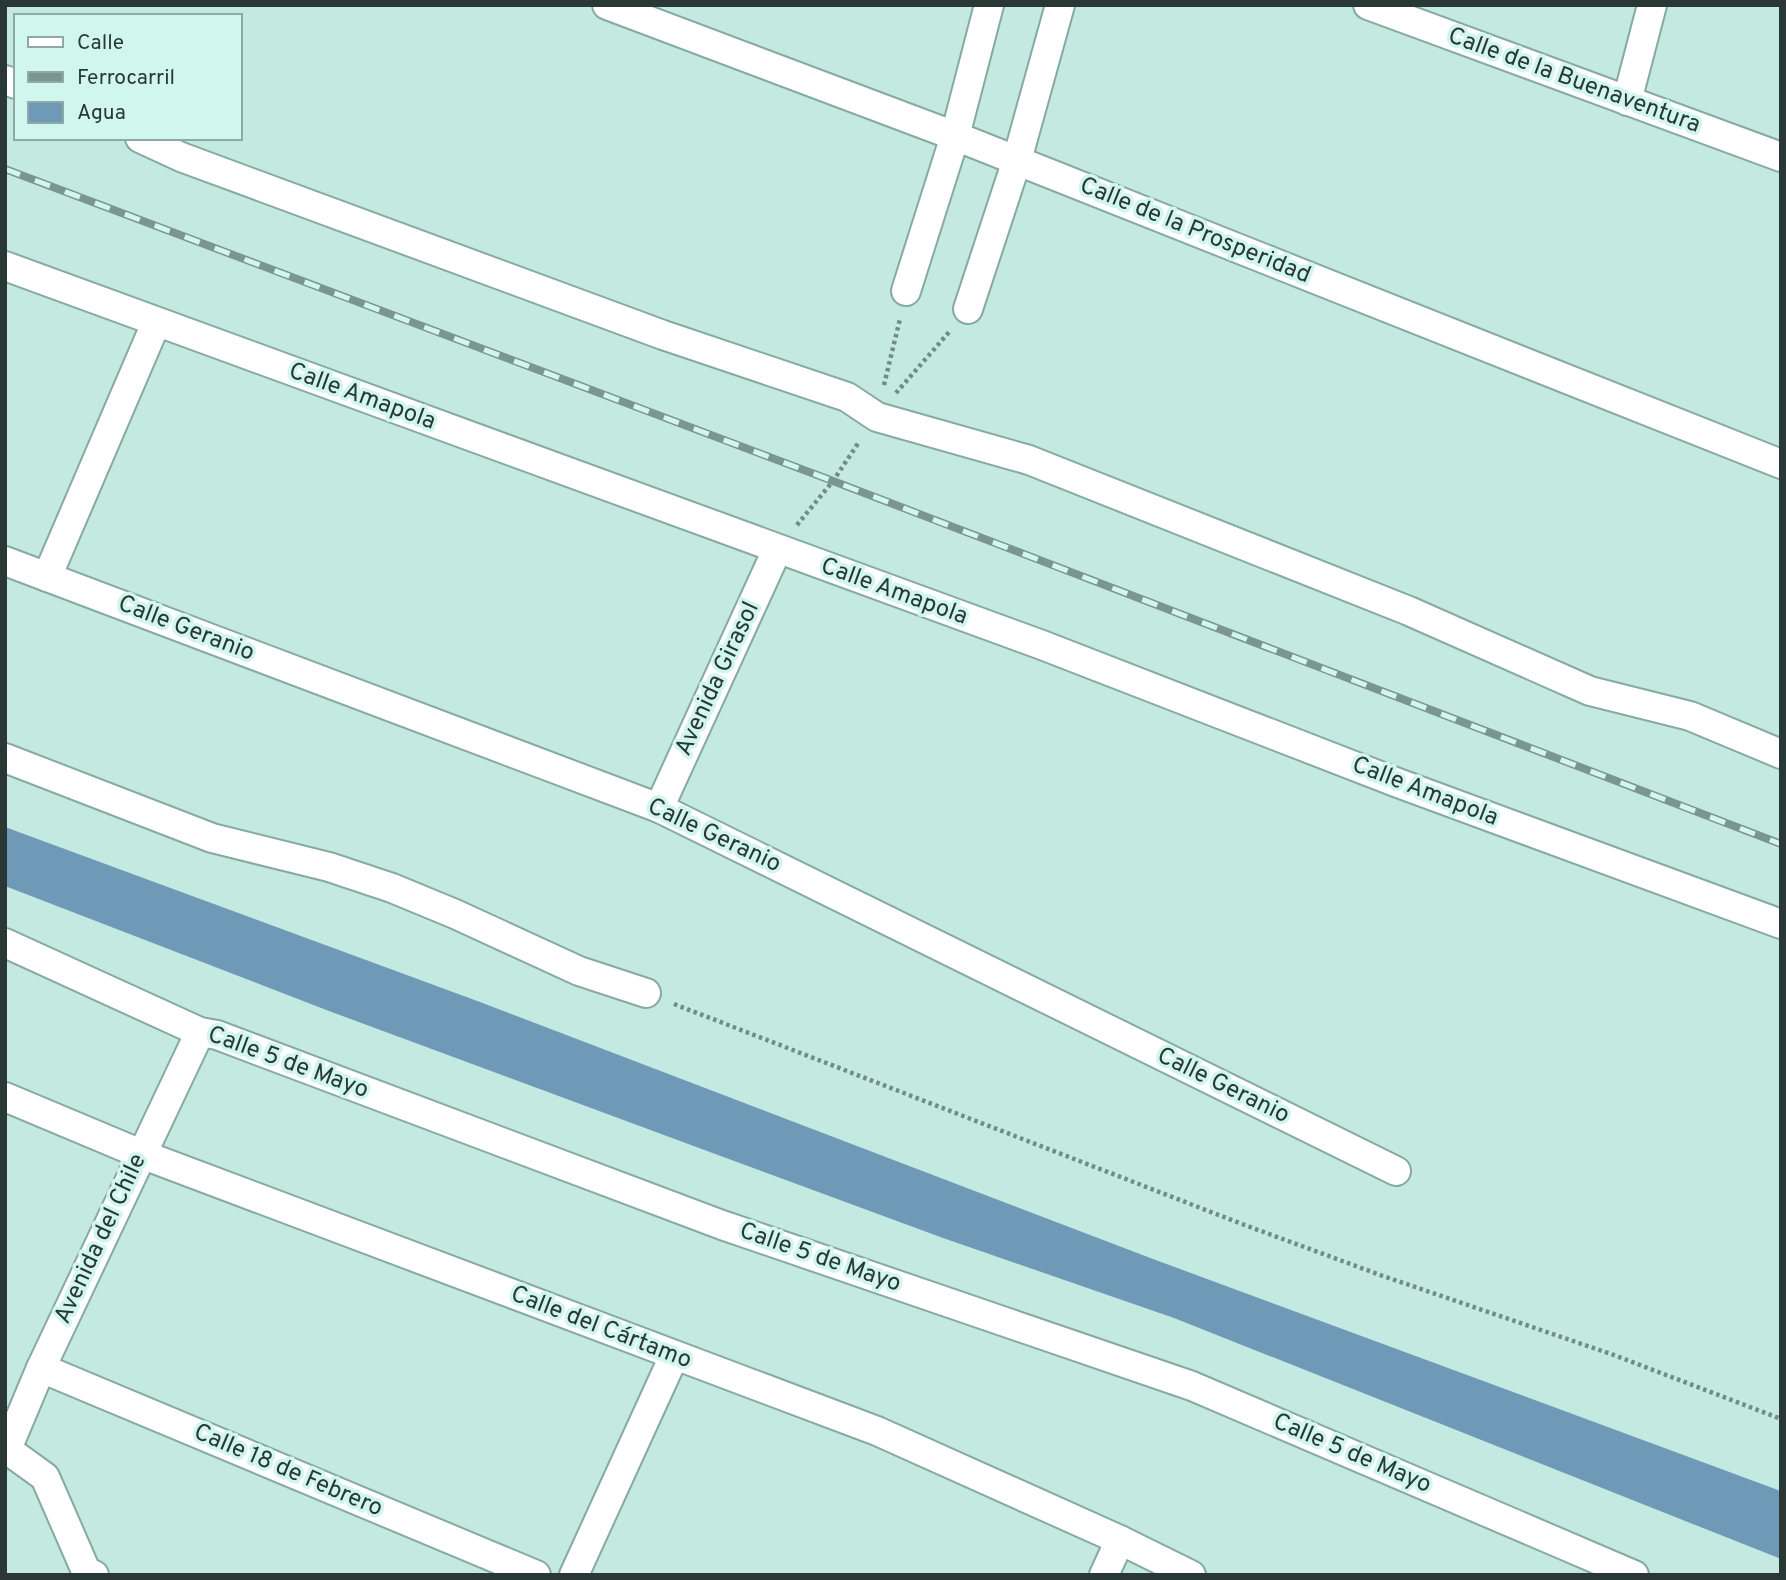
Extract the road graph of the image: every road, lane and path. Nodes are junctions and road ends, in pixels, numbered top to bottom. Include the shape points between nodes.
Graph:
1 (607, 5) edge
2 (989, 5) edge
3 (1060, 5) edge
4 (1368, 5) edge
5 (1652, 5) edge
6 (1627, 100) junction
7 (955, 136) junction
8 (143, 140) edge
9 (1781, 157) edge
10 (1017, 160) junction
11 (5, 266) edge
12 (906, 291) joint
13 (968, 309) dead end
14 (156, 323) junction
15 (877, 417) junction
16 (1781, 464) edge
17 (777, 550) junction
18 (5, 561) edge
19 (47, 577) junction
20 (1781, 754) edge
21 (5, 758) edge
22 (659, 808) junction
23 (1781, 924) edge
24 (5, 943) edge
25 (646, 993) joint
26 (201, 1032) junction
27 (5, 1097) edge
28 (141, 1154) junction
29 (1396, 1171) dead end
30 (674, 1356) junction
31 (41, 1368) junction
32 (1781, 1419) edge
33 (6, 1448) edge
34 (1120, 1540) junction
35 (94, 1575) edge
36 (536, 1575) edge
37 (574, 1575) edge
38 (1104, 1575) edge
39 (1191, 1575) edge
40 (1634, 1575) edge

1 - 7 street, Calle de la Prosperidad
2 - 7 street
3 - 10 street
4 - 6 street, Calle de la Buenaventura
5 - 6 street
6 - 9 street, Calle de la Buenaventura
7 - 10 street, Calle de la Prosperidad
7 - 12 street
8 - 15 street via 650,330 847,397
10 - 13 street
10 - 16 street, Calle de la Prosperidad
11 - 14 street, Calle Amapola
12 - 15 path
14 - 17 street, Calle Amapola
14 - 19 street
15 - 20 street via 1029,460 1409,611 1590,691 1690,716
17 - 22 street, Avenida Girasol
17 - 23 street, Calle Amapola
18 - 19 street, Calle Geranio
19 - 22 street, Calle Geranio
21 - 25 street via 212,838 392,888 579,971
22 - 29 street, Calle Geranio
24 - 26 street, Calle 5 de Mayo
25 - 32 path via 1242,1224
26 - 28 street, Avenida del Chile
26 - 40 street, Calle 5 de Mayo via 722,1224 1192,1387
27 - 28 street, Calle del Cártamo
28 - 30 street, Calle del Cártamo
28 - 31 street, Avenida del Chile
30 - 34 street, Calle del Cártamo via 877,1431
30 - 37 street
31 - 33 street, Avenida del Chile
31 - 36 street, Calle 18 de Febrero
33 - 35 street via 45,1478 86,1571
34 - 38 street
34 - 39 street, Calle del Cártamo

